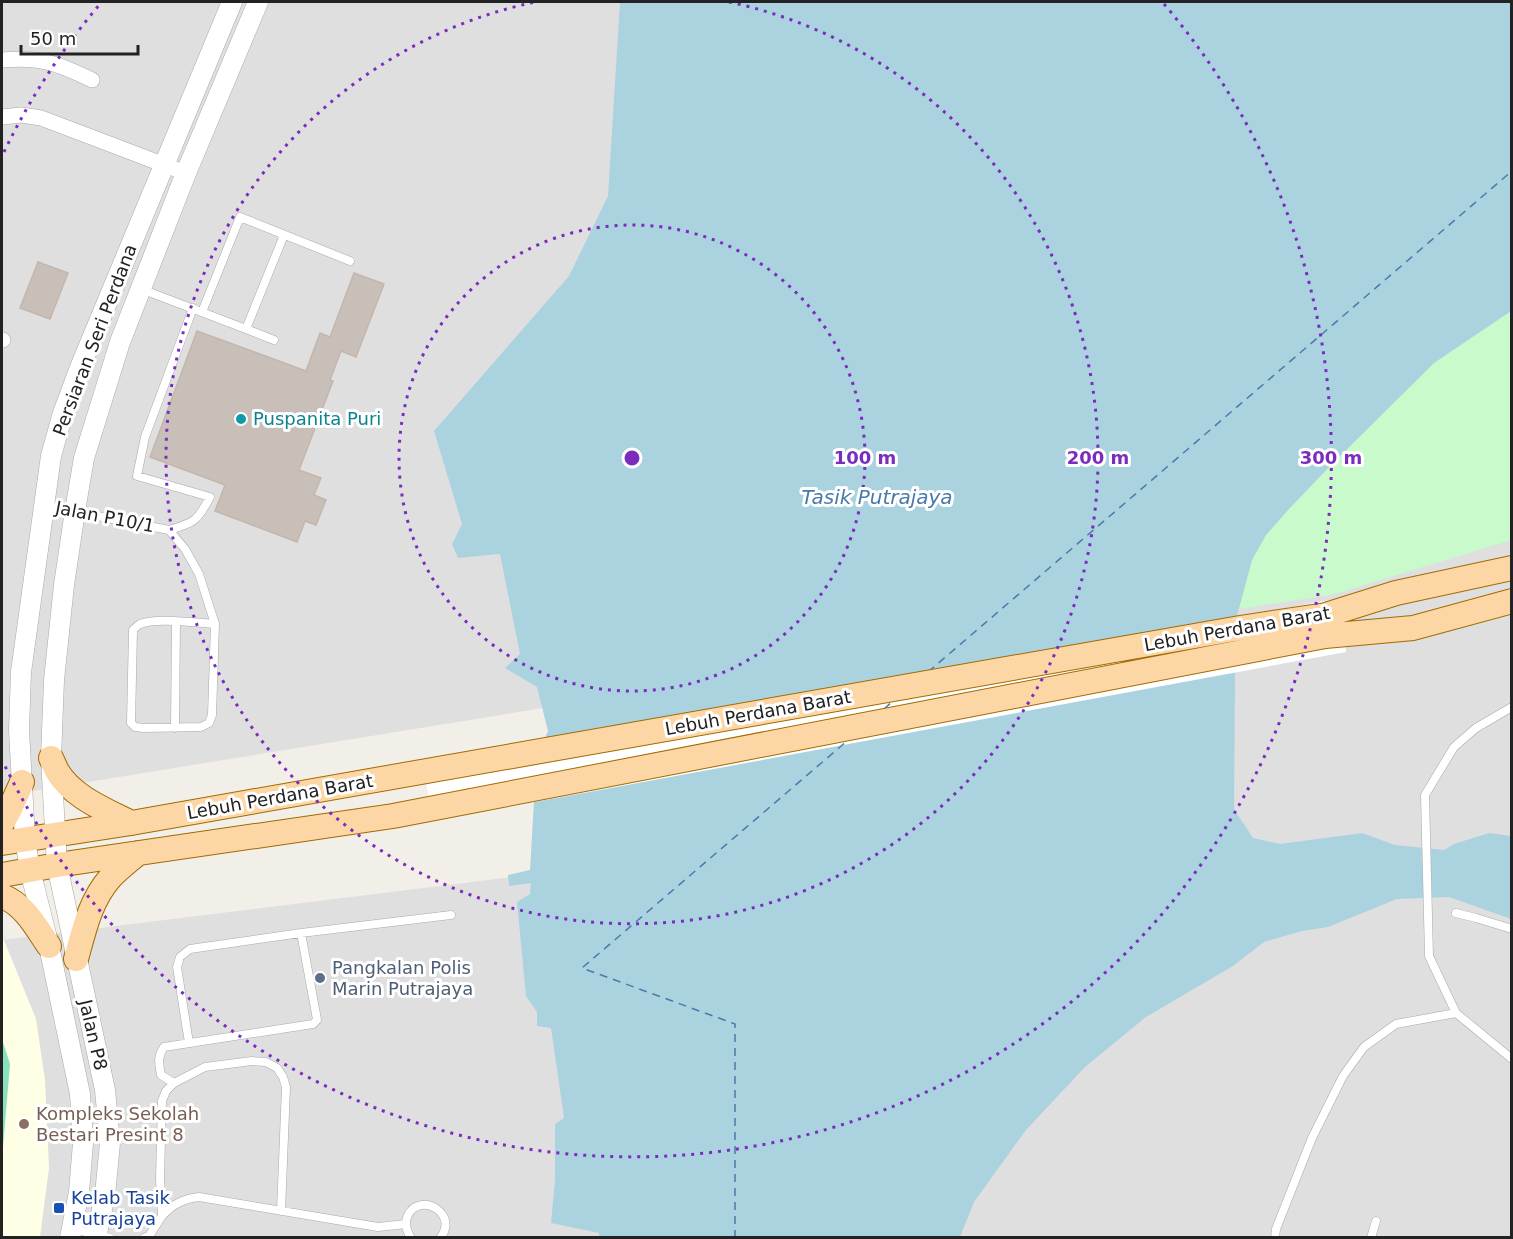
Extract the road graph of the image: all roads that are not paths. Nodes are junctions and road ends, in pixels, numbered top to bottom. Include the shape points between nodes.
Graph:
1 (232, 2) edge
2 (258, 2) edge
3 (2, 60) edge
4 (92, 80) dead end
5 (2, 117) edge
6 (165, 164) junction
7 (186, 173) junction
8 (284, 235) junction
9 (350, 261) dead end
10 (141, 289) junction
11 (194, 308) junction
12 (202, 312) junction
13 (246, 330) junction
14 (274, 340) dead end
15 (43, 505) junction
16 (75, 511) junction
17 (169, 530) junction
18 (1512, 554) edge
19 (1512, 568) edge
20 (1396, 593) junction
21 (1509, 613) edge
22 (176, 622) junction
23 (216, 624) junction
24 (1325, 625) junction
25 (1512, 707) edge
26 (175, 728) junction
27 (51, 758) junction
28 (22, 782) junction
29 (2, 823) edge
30 (131, 823) junction
31 (55, 834) junction
32 (25, 839) junction
33 (2, 843) edge
34 (138, 853) junction
35 (57, 865) junction
36 (30, 870) junction
37 (2, 875) edge
38 (2, 896) edge
39 (1456, 913) dead end
40 (451, 915) dead end
41 (1512, 929) edge
42 (301, 933) junction
43 (49, 946) junction
44 (76, 959) junction
45 (1456, 1013) junction
46 (189, 1043) junction
47 (1512, 1059) edge
48 (174, 1083) junction
49 (281, 1211) junction
50 (162, 1216) junction
51 (1376, 1221) dead end
52 (406, 1224) junction
53 (71, 1233) edge
54 (101, 1237) edge
55 (144, 1238) edge
56 (411, 1238) edge
57 (440, 1238) edge
58 (1275, 1238) edge
59 (1371, 1238) edge

1 - 6 street, Persiaran Seri Perdana
2 - 7 street, Persiaran Seri Perdana
3 - 4 street via 39,60 62,65
5 - 6 street via 41,118
6 - 7 street
6 - 15 street, Persiaran Seri Perdana via 63,413
7 - 10 street, Persiaran Seri Perdana
8 - 9 lane
8 - 12 lane via 240,217
8 - 13 lane
10 - 11 lane
10 - 16 street, Persiaran Seri Perdana via 84,458
11 - 12 lane
11 - 17 lane via 145,437 137,476 210,497 192,523
12 - 13 lane
13 - 14 lane
15 - 16 lane, Jalan P10/1
15 - 28 street, Persiaran Seri Perdana via 21,672
16 - 17 lane, Jalan P10/1
16 - 27 street, Persiaran Seri Perdana via 54,680
17 - 23 lane, Jalan P10/1 via 199,574
18 - 20 main road
19 - 20 main road, Lebuh Perdana Barat
20 - 24 main road, Lebuh Perdana Barat
21 - 24 main road, Lebuh Perdana Barat via 1413,628
22 - 23 lane
22 - 26 lane
22 - 26 lane via 148,622 133,630 131,723 135,727
23 - 26 lane via 209,723
24 - 30 main road, Lebuh Perdana Barat via 1240,628
24 - 34 main road, Lebuh Perdana Barat via 393,816
25 - 45 lane via 1476,728 1454,747 1425,795 1429,956
27 - 30 main road via 77,792
27 - 31 street, Persiaran Seri Perdana
28 - 29 main road
28 - 32 street, Persiaran Seri Perdana
30 - 31 main road, Lebuh Perdana Barat
31 - 32 main road, Lebuh Perdana Barat
31 - 35 street, Jalan P8
32 - 33 main road, Lebuh Perdana Barat
32 - 36 street, Jalan P8
34 - 35 main road, Lebuh Perdana Barat
34 - 44 main road via 97,895
35 - 36 main road, Lebuh Perdana Barat
35 - 44 street, Jalan P8
36 - 37 main road, Lebuh Perdana Barat
36 - 43 street, Jalan P8
38 - 43 main road via 23,909
39 - 41 lane
40 - 42 lane
42 - 46 lane via 190,949 180,957 177,967
42 - 46 lane via 317,1020 314,1024
43 - 53 street, Jalan P8 via 80,1094 83,1143
44 - 54 street, Jalan P8 via 105,1090 110,1143
45 - 47 lane
45 - 58 lane via 1396,1024 1364,1047 1343,1076 1312,1138
46 - 48 lane via 164,1047 159,1054 161,1075
48 - 49 lane via 205,1067 252,1061 278,1068 286,1087
48 - 50 lane via 162,1101
49 - 50 lane via 200,1197 179,1202
49 - 52 lane via 378,1227
50 - 55 lane
51 - 59 lane
52 - 56 lane
52 - 57 lane via 411,1211 431,1205 445,1220
53 - 54 lane

